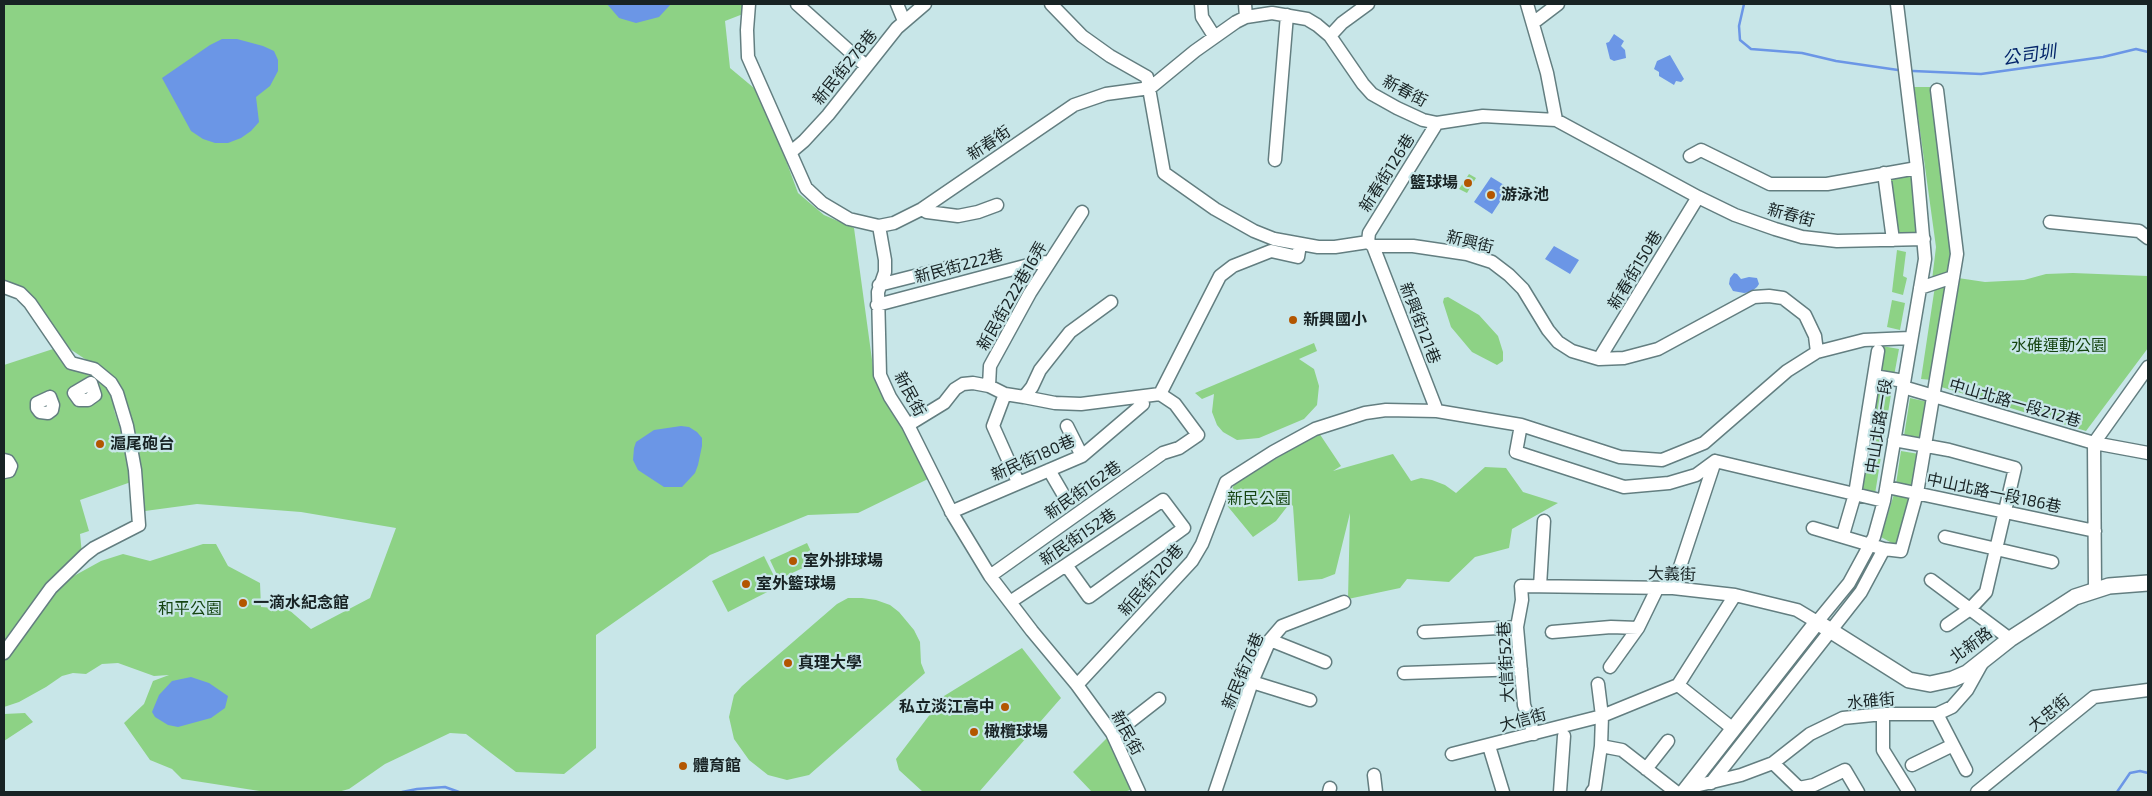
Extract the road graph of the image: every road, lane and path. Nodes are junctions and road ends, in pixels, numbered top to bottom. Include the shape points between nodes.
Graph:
1 (749, 4) edge
2 (798, 4) edge
3 (896, 4) edge
4 (925, 4) edge
5 (1051, 4) edge
6 (1201, 4) edge
7 (1245, 4) edge
8 (1368, 4) edge
9 (1527, 4) edge
10 (1558, 4) edge
11 (1897, 4) edge
12 (1287, 15) junction
13 (1246, 17) junction
14 (904, 21) junction
15 (1533, 23) junction
16 (1214, 36) junction
17 (1330, 36) junction
18 (866, 66) junction
19 (1150, 88) junction
20 (1938, 90) dead end
21 (1556, 120) junction
22 (1437, 123) junction
23 (791, 152) junction
24 (1690, 156) dead end
25 (1275, 160) dead end
26 (1917, 168) junction
27 (1884, 173) junction
28 (1698, 197) junction
29 (998, 205) dead end
30 (922, 209) junction
31 (1082, 212) dead end
32 (2050, 222) dead end
33 (879, 226) junction
34 (2148, 238) edge
35 (1924, 239) junction
36 (1893, 240) junction
37 (1370, 244) junction
38 (1300, 245) junction
39 (1049, 262) junction
40 (954, 266) dead end
41 (1952, 277) junction
42 (879, 285) junction
43 (4, 287) edge
44 (1920, 288) junction
45 (1111, 302) dead end
46 (877, 305) junction
47 (1910, 338) junction
48 (1878, 351) dead end
49 (1817, 352) junction
50 (1600, 360) junction
51 (2148, 368) edge
52 (1874, 376) junction
53 (1904, 384) junction
54 (989, 386) junction
55 (1005, 394) junction
56 (1160, 394) junction
57 (1932, 395) junction
58 (1024, 397) junction
59 (1143, 404) dead end
60 (1437, 411) junction
61 (908, 425) junction
62 (1521, 425) junction
63 (1067, 426) dead end
64 (1894, 440) junction
65 (2094, 443) junction
66 (1924, 446) junction
67 (2148, 453) edge
68 (1082, 456) junction
69 (4, 460) edge
70 (1714, 461) junction
71 (1049, 470) junction
72 (4, 472) edge
73 (1018, 482) junction
74 (1886, 487) junction
75 (1917, 493) junction
76 (1063, 494) dead end
77 (1856, 494) junction
78 (1884, 501) junction
79 (951, 512) junction
80 (2003, 512) junction
81 (1544, 521) dead end
82 (1813, 528) dead end
83 (2094, 531) junction
84 (1843, 535) junction
85 (1945, 537) dead end
86 (1870, 545) junction
87 (1884, 549) junction
88 (1995, 549) junction
89 (2052, 562) dead end
90 (1066, 565) junction
91 (990, 576) junction
92 (1931, 580) dead end
93 (2148, 583) edge
94 (1521, 586) joint
95 (1540, 586) junction
96 (1673, 588) junction
97 (1657, 589) junction
98 (2095, 589) junction
99 (1735, 595) junction
100 (1010, 602) junction
101 (1344, 602) dead end
102 (1970, 609) junction
103 (1817, 622) junction
104 (1947, 626) dead end
105 (1517, 628) junction
106 (1638, 628) junction
107 (1830, 631) junction
108 (1424, 632) dead end
109 (1552, 632) dead end
110 (2010, 639) junction
111 (1270, 640) junction
112 (4, 652) edge
113 (1986, 657) junction
114 (1325, 662) dead end
115 (1610, 667) dead end
116 (1521, 669) junction
117 (1404, 673) dead end
118 (1252, 682) junction
119 (1598, 684) dead end
120 (1077, 685) junction
121 (1678, 685) junction
122 (2144, 690) edge
123 (1159, 699) dead end
124 (1310, 700) dead end
125 (2148, 700) edge
126 (1883, 714) junction
127 (1937, 714) junction
128 (1602, 716) junction
129 (1732, 728) junction
130 (1112, 733) junction
131 (1534, 734) junction
132 (1564, 736) dead end
133 (1668, 741) dead end
134 (1953, 745) junction
135 (1489, 746) junction
136 (1600, 746) junction
137 (1452, 754) dead end
138 (1773, 763) junction
139 (1912, 765) dead end
140 (1646, 769) junction
141 (1966, 770) dead end
142 (1374, 775) dead end
143 (1712, 781) junction
144 (1499, 790) edge
145 (1798, 790) edge
146 (1136, 791) edge
147 (1597, 791) edge
148 (1682, 791) edge
149 (1215, 792) edge
150 (1376, 792) edge
151 (1560, 792) edge
152 (1703, 792) edge
153 (1858, 792) edge
154 (1908, 792) edge
155 (1977, 792) edge

1 - 23 street via 748,57
2 - 18 street
3 - 14 street
4 - 14 street, 新民街278巷
5 - 19 street via 1082,36 1147,77
6 - 16 street via 1202,17
7 - 13 street
8 - 17 street
9 - 15 street
10 - 15 street
11 - 26 street, 中山北路一段
12 - 13 street, 新春街 via 1261,13
12 - 17 street, 新春街 via 1306,19
12 - 25 street
13 - 16 street, 新春街
14 - 18 street, 新民街278巷
15 - 21 street
16 - 19 street, 新春街
17 - 22 street, 新春街 via 1372,94 1413,116
18 - 23 street, 新民街278巷 via 828,115
19 - 30 street, 新春街 via 1106,94 1074,105
19 - 38 street, 新興街 via 1164,173 1248,228
20 - 41 street via 1957,254
21 - 22 street, 新春街 via 1483,116
21 - 28 street, 新春街
22 - 37 street, 新春街126巷 via 1368,233
23 - 33 street via 806,188 822,203 849,219
24 - 27 street via 1701,150 1770,184 1827,184
26 - 27 street
26 - 35 street, 中山北路一段
27 - 36 street
28 - 36 street, 新春街 via 1735,215 1802,237 1837,241
28 - 50 street, 新春街150巷
29 - 30 street via 958,216
30 - 33 street, 新春街 via 894,223
31 - 39 street, 新民街222巷16弄
32 - 34 street via 2139,232
33 - 42 street, 新民街 via 886,260
35 - 36 street, 新春街
35 - 44 street, 中山北路一段 via 1925,259
37 - 38 street, 新興街
37 - 50 street, 新興街 via 1413,246 1466,254 1492,262 1523,289 1558,342 1572,351
37 - 60 street, 新興街121巷
38 - 56 street via 1298,256 1271,251 1233,266 1220,276
39 - 46 street, 新民街222巷
39 - 54 street, 新民街222巷16弄 via 990,366
40 - 42 street
41 - 44 street
41 - 57 street
42 - 46 street, 新民街
43 - 112 street via 20,293 30,303 71,363 94,369 118,393 135,470 139,525 85,555 51,588
44 - 47 street, 中山北路一段
45 - 58 street via 1070,332 1040,370
46 - 61 street, 新民街 via 880,375
47 - 49 street via 1864,340
47 - 53 street, 中山北路一段
48 - 52 street, 中山北路一段
49 - 50 street, 新興街 via 1815,336 1804,315 1783,298 1761,296 1658,349 1624,358
49 - 62 street via 1787,371 1704,443 1662,460 1620,457
51 - 65 street
52 - 53 street, 中山北路一段212巷
52 - 77 street, 中山北路一段
53 - 57 street, 中山北路一段212巷
53 - 64 street, 中山北路一段
54 - 55 street
54 - 61 street via 963,384 944,403
55 - 58 street
55 - 73 street via 993,426
56 - 58 street via 1081,404
56 - 91 street, 新民街162巷 via 1175,404 1198,435 1179,448 1163,453
57 - 65 street, 中山北路一段212巷
57 - 66 street
59 - 68 street, 新民街180巷
60 - 62 street
60 - 120 street, 新民街120巷 via 1386,410 1344,419 1315,429 1226,482 1192,561
61 - 79 street, 新民街
62 - 70 street via 1516,452 1624,487 1669,483 1696,475
63 - 68 street
64 - 66 street
64 - 74 street, 中山北路一段
65 - 67 street
65 - 83 street, 中山北路一段212巷
66 - 75 street
66 - 80 street via 2015,468
68 - 71 street, 新民街180巷
69 - 72 street via 11,466
70 - 77 street
70 - 96 street
71 - 73 street, 新民街180巷
71 - 76 street
73 - 79 street, 新民街180巷
74 - 75 street, 中山北路一段186巷
74 - 78 street, 中山北路一段
75 - 80 street, 中山北路一段186巷
75 - 87 street via 1901,551
77 - 78 street
77 - 84 street, 中山北路一段
78 - 86 street, 中山北路一段
79 - 91 street, 新民街
80 - 83 street, 中山北路一段186巷
80 - 88 street
81 - 95 street
82 - 84 street
83 - 98 street, 中山北路一段212巷
84 - 86 street
85 - 88 street
86 - 87 street
86 - 103 street, 中山北路一段 via 1849,583
87 - 107 street via 1861,592
88 - 89 street
88 - 102 street via 1986,592
90 - 90 street, 新民街152巷 via 1163,500 1184,528 1089,597
90 - 100 street, 新民街152巷
91 - 100 street, 新民街
92 - 102 street
93 - 98 main road, 北新路
94 - 95 street, 大義街
94 - 105 street, 大信街52巷
95 - 97 street, 大義街
96 - 97 street, 大義街
96 - 99 street, 大義街
97 - 106 street
98 - 110 main road, 北新路 via 2062,604
99 - 103 street, 大義街 via 1798,610
99 - 121 street
100 - 120 street, 新民街
101 - 111 street, 新民街76巷 via 1282,626
102 - 104 street
102 - 110 street
103 - 107 main road, 北新路
103 - 129 main road, 中山北路一段
105 - 108 street
105 - 116 street, 大信街52巷
106 - 109 street
106 - 115 street
107 - 113 main road, 北新路 via 1909,680 1930,684 1967,673
107 - 143 street
110 - 113 main road, 北新路
111 - 114 street
111 - 118 street, 新民街76巷
113 - 127 street via 1967,690 1952,707
116 - 117 street
116 - 131 street, 大信街52巷 via 1524,705
118 - 124 street
118 - 149 street, 新民街76巷
119 - 128 street
120 - 130 street, 新民街
121 - 128 street, 大信街
121 - 129 street
122 - 125 street, 大忠街
122 - 155 street, 大忠街 via 2094,697
123 - 130 street
126 - 127 street, 水碓街
126 - 138 street, 水碓街 via 1843,718 1810,734
126 - 154 street via 1883,750
127 - 134 street
128 - 131 street, 大信街
128 - 136 street
129 - 148 main road, 中山北路一段
130 - 146 street, 新民街
131 - 135 street, 大信街
132 - 151 street
133 - 140 street
134 - 139 street
134 - 141 street
135 - 137 street, 大信街
135 - 144 street
136 - 140 street via 1622,750
136 - 147 street
138 - 143 street, 水碓街
138 - 145 street
140 - 148 street
142 - 150 street
143 - 148 street, 水碓街
143 - 152 street
145 - 153 street via 1845,770

